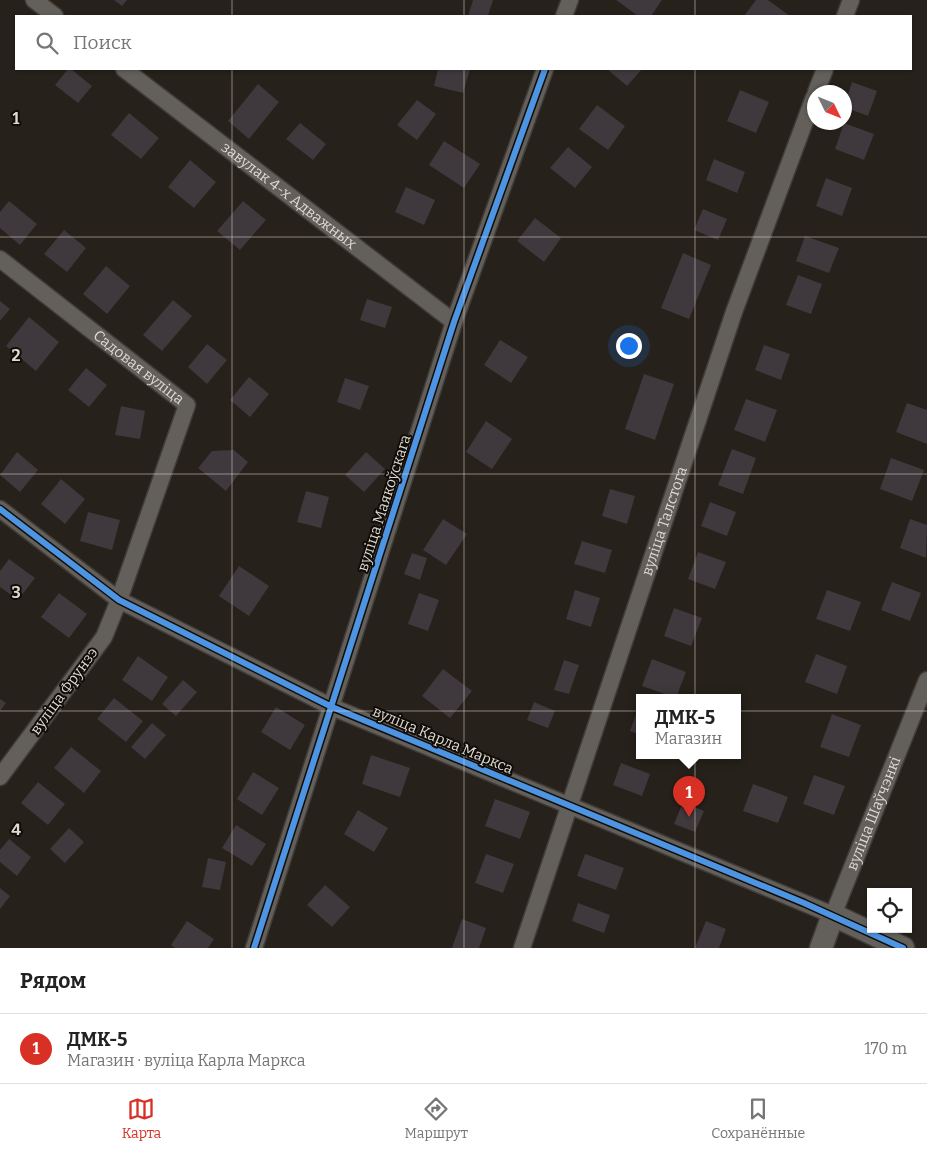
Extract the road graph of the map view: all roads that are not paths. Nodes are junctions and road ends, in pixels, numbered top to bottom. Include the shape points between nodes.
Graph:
1 (34, 0) edge
2 (570, 0) edge
3 (851, 0) edge
4 (54, 15) edge
5 (564, 15) edge
6 (845, 15) edge
7 (125, 70) edge
8 (545, 70) edge
9 (825, 70) edge
10 (819, 85) edge
11 (807, 116) edge
12 (0, 259) edge
13 (454, 322) junction
14 (0, 508) edge
15 (119, 600) junction
16 (927, 680) edge
17 (332, 707) junction
18 (1, 773) edge
19 (569, 806) junction
20 (833, 915) junction
21 (254, 948) edge
22 (522, 948) edge
23 (821, 948) edge
24 (903, 948) edge

1 - 4 street
2 - 5 street
3 - 6 street
7 - 13 street, завулак 4-х Адважных
8 - 13 street, вуліца Маякоўскага
9 - 10 street
11 - 19 street, вуліца Талстога via 734,312
12 - 15 street, Садовая вуліца via 187,405
13 - 17 street, вуліца Маякоўскага
14 - 15 street, вуліца Карла Маркса
15 - 17 street, вуліца Карла Маркса
15 - 18 street, вуліца Фрунзэ via 104,637
16 - 20 street, вуліца Шаўчэнкі
17 - 19 street, вуліца Карла Маркса
17 - 21 street, вуліца Маякоўскага
19 - 20 street, вуліца Карла Маркса
19 - 22 street, вуліца Талстога
20 - 23 street, вуліца Шаўчэнкі
20 - 24 street, вуліца Карла Маркса

